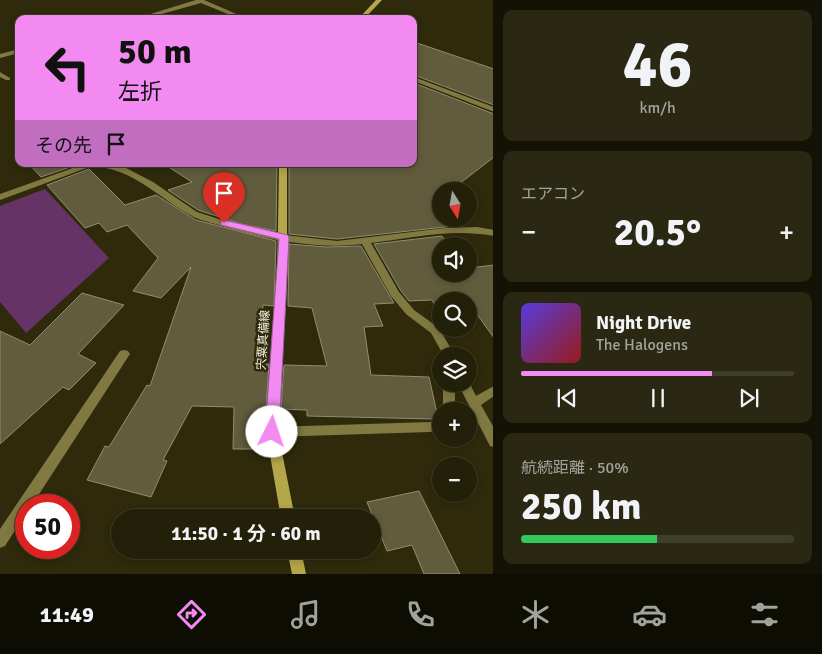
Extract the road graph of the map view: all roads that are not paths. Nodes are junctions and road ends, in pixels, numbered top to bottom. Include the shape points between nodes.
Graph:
1 (201, 0) edge
2 (379, 0) edge
3 (150, 15) edge
4 (236, 15) edge
5 (365, 15) edge
6 (15, 52) edge
7 (0, 56) edge
8 (0, 74) edge
9 (8, 79) dead end
10 (417, 81) edge
11 (493, 110) edge
12 (83, 167) edge
13 (115, 167) edge
14 (283, 167) edge
15 (0, 197) edge
16 (493, 234) edge
17 (284, 238) junction
18 (365, 241) junction
19 (444, 347) edge
20 (124, 354) dead end
21 (493, 390) edge
22 (475, 402) edge
23 (477, 409) edge
24 (432, 426) edge
25 (272, 432) junction
26 (493, 442) edge
27 (286, 509) edge
28 (0, 540) edge
29 (296, 559) edge
30 (299, 574) edge

1 - 3 street
1 - 4 street
2 - 5 main road
6 - 7 street
8 - 9 street
10 - 11 street
12 - 15 street
13 - 17 street via 150,184 194,214
14 - 17 main road, 宍粟真備線
16 - 18 street via 477,230 445,231
17 - 18 street via 337,244
17 - 25 main road, 宍粟真備線
18 - 19 street via 395,294 410,312 435,331
20 - 28 street
21 - 22 street
23 - 26 street
24 - 25 street
25 - 27 main road, 宍粟真備線
29 - 30 main road

